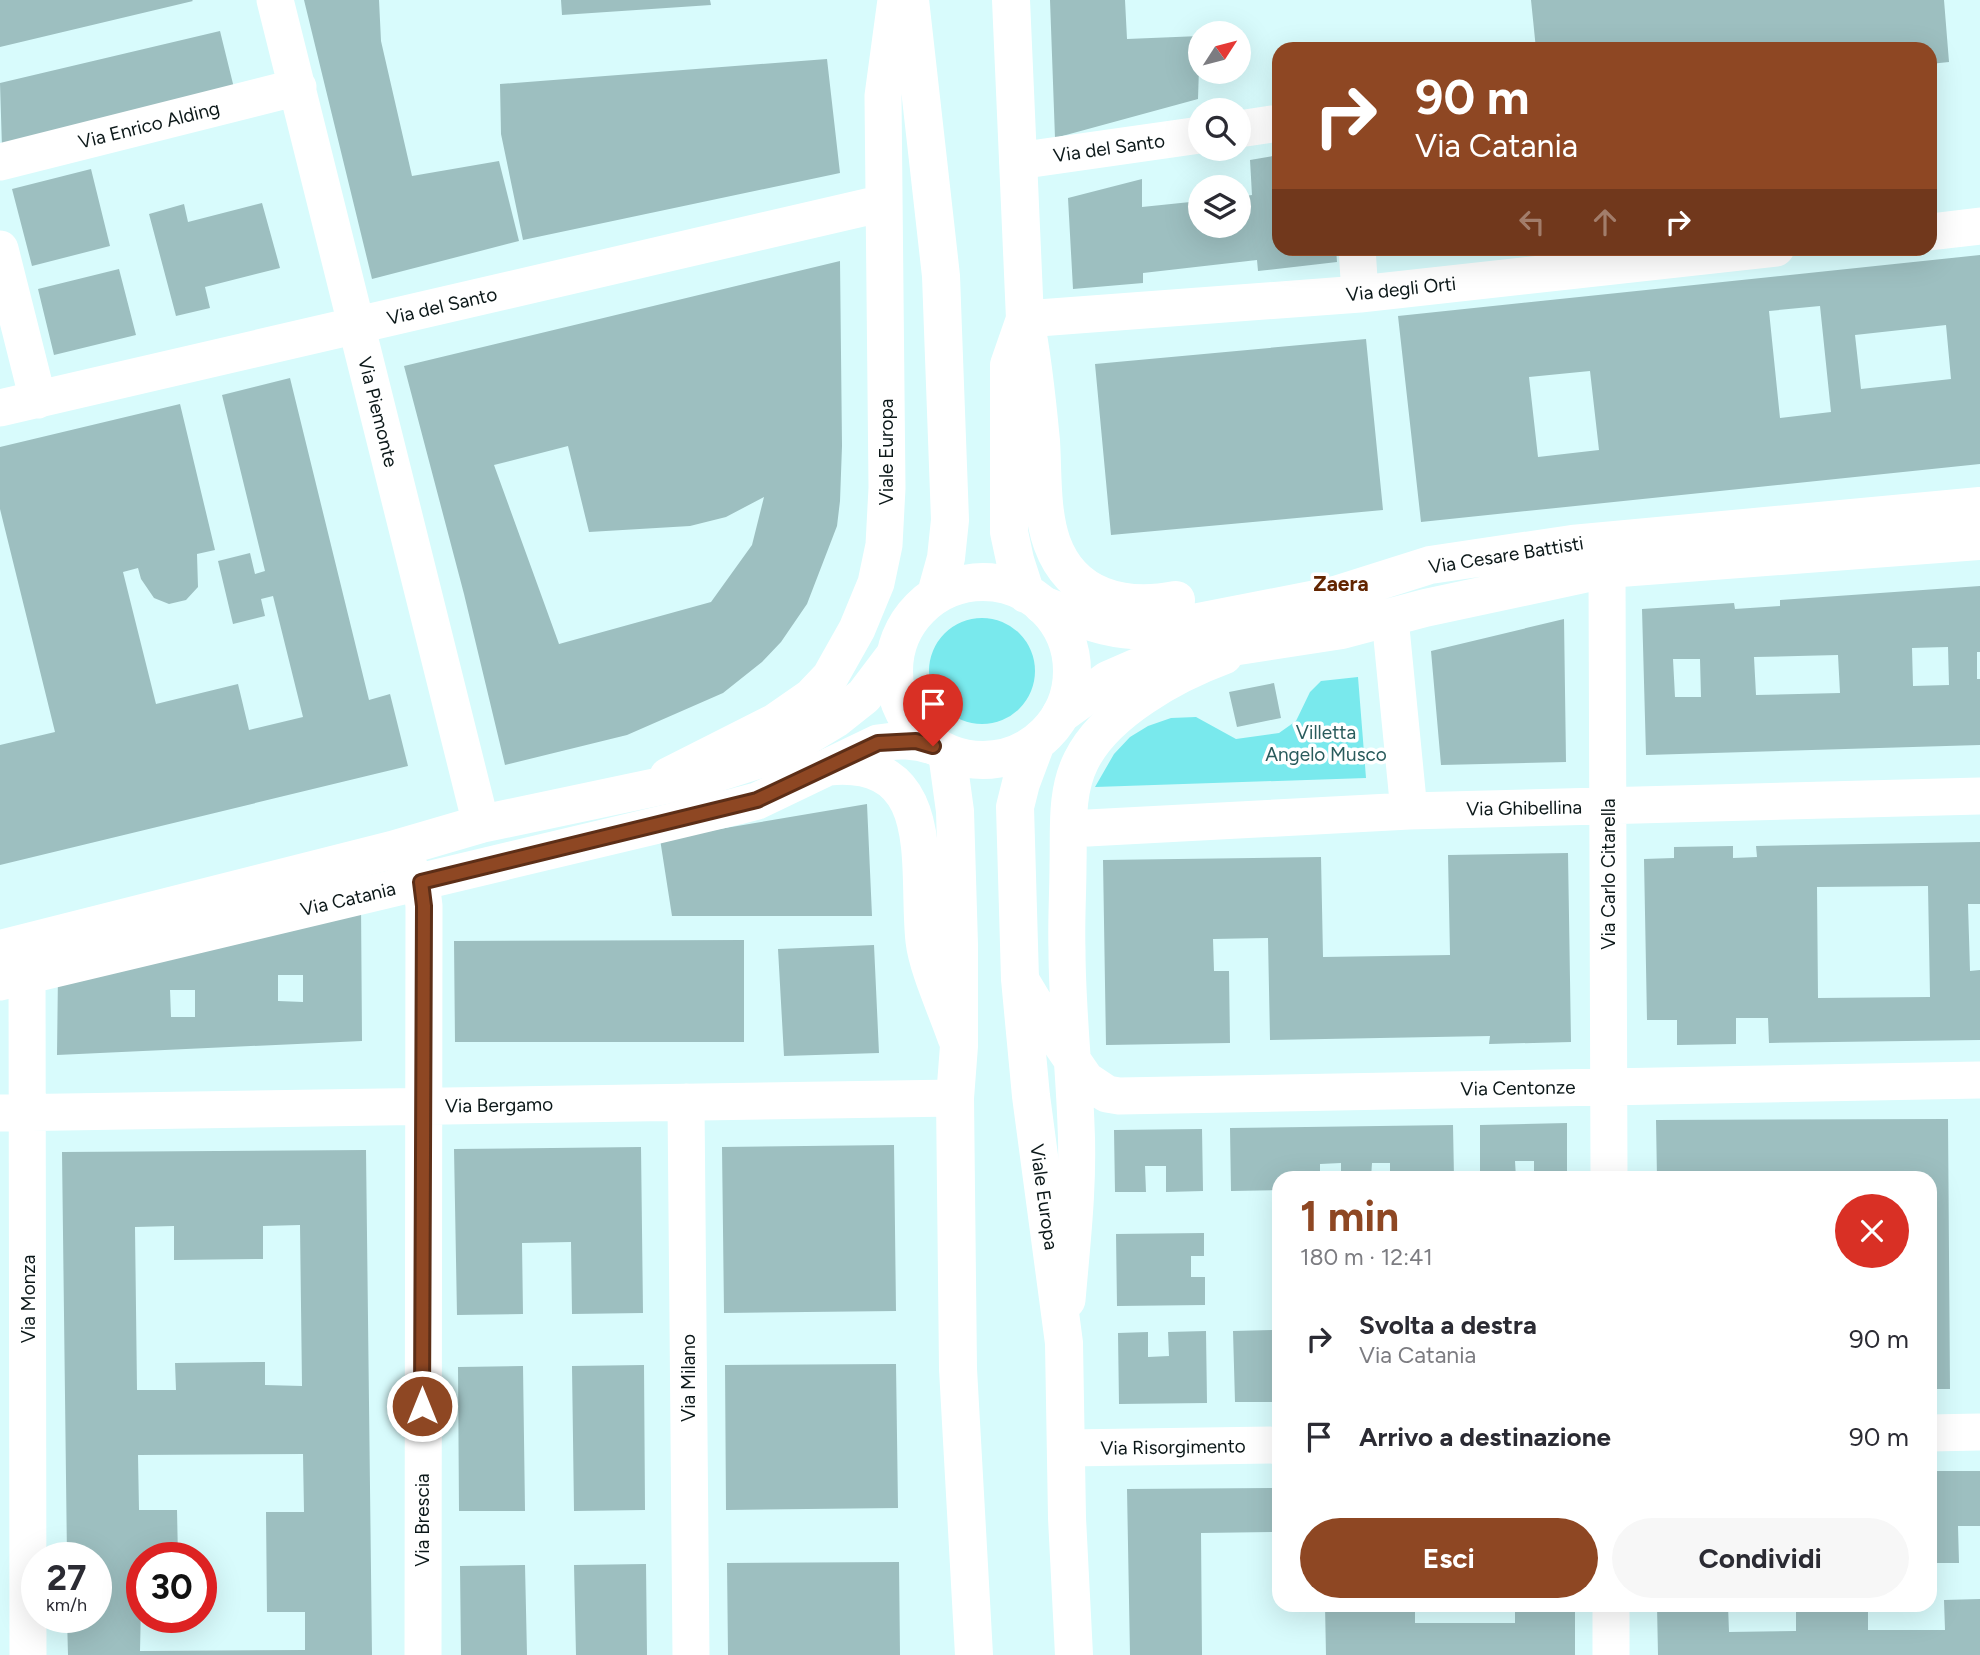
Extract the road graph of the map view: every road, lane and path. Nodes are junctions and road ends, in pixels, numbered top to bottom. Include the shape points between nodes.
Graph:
1 (275, 0) edge
2 (896, 0) edge
3 (910, 0) edge
4 (1012, 0) edge
5 (298, 87) junction
6 (1272, 124) edge
7 (1251, 127) edge
8 (1188, 137) edge
9 (1018, 161) junction
10 (0, 162) edge
11 (884, 203) junction
12 (1980, 226) edge
13 (1937, 231) edge
14 (0, 249) edge
15 (1358, 256) edge
16 (1704, 256) edge
17 (1360, 294) junction
18 (1025, 318) junction
19 (357, 326) junction
20 (38, 400) junction
21 (0, 408) edge
22 (1980, 506) edge
23 (1980, 541) edge
24 (1430, 565) junction
25 (1607, 569) junction
26 (936, 594) junction
27 (1034, 599) junction
28 (1390, 618) junction
29 (1254, 645) junction
30 (895, 655) junction
31 (1049, 728) junction
32 (940, 750) junction
33 (828, 767) junction
34 (646, 788) junction
35 (1980, 796) edge
36 (1608, 806) junction
37 (1409, 811) junction
38 (481, 824) junction
39 (1069, 829) junction
40 (393, 850) junction
41 (421, 882) junction
42 (13, 963) edge
43 (1020, 979) junction
44 (959, 1046) junction
45 (1073, 1059) junction
46 (1980, 1080) edge
47 (1609, 1086) junction
48 (955, 1098) junction
49 (686, 1102) junction
50 (422, 1106) junction
51 (14, 1112) edge
52 (1609, 1171) edge
53 (1064, 1343) junction
54 (1980, 1432) edge
55 (1937, 1433) edge
56 (1272, 1445) edge
57 (1068, 1448) junction
58 (1611, 1612) edge
59 (28, 1655) edge
60 (423, 1655) edge
61 (691, 1655) edge
62 (974, 1655) edge
63 (1073, 1655) edge
64 (1611, 1655) edge

1 - 5 street, Via Piemonte
2 - 11 street, Viale Europa via 883,96
3 - 26 main road via 941,276 950,520
4 - 9 main road
5 - 10 street, Via Enrico Alding
5 - 19 street, Via Piemonte
6 - 7 street
8 - 9 street, Via del Santo
9 - 18 main road
11 - 19 street, Via del Santo
11 - 34 street, Viale Europa via 887,500 884,545 865,611 837,668 811,697 775,722
12 - 13 street
14 - 20 street
15 - 17 street
16 - 17 street, Via degli Orti
17 - 18 street, Via degli Orti
18 - 24 main road via 1035,367 1049,529 1056,551 1083,586 1102,597 1154,604 1351,569
18 - 27 main road via 1009,365 1009,532 1015,560
19 - 20 street, Via del Santo
19 - 38 street, Via Piemonte
20 - 21 street, Via del Santo
22 - 24 main road, Via Cesare Battisti via 1572,544
23 - 25 main road, Via Cesare Battisti
24 - 27 main road, Via Cesare Battisti via 1332,596 1151,630 1106,627
25 - 28 main road, Via Cesare Battisti
25 - 36 street, Via Carlo Citarella
26 - 27 main road via 981,583 1009,586
26 - 30 main road via 905,627
27 - 31 main road via 1061,629 1070,657 1070,687
28 - 29 main road, Via Cesare Battisti
28 - 37 street
29 - 31 main road, Via Cesare Battisti via 1147,663 1108,680
29 - 39 street via 1167,681 1104,730 1082,758 1073,779
30 - 32 main road via 897,696 911,724
30 - 34 main road, Via Catania via 864,696 779,754 704,777
31 - 32 main road via 1016,754 993,760 970,760
31 - 43 main road, Viale Europa via 1021,783 1015,807
32 - 33 street, Via Catania via 916,741 878,743
32 - 44 main road via 955,810
33 - 41 street, Via Catania via 738,806
33 - 44 street via 852,765 887,776 907,798 919,830 924,944
34 - 38 main road, Via Catania
35 - 36 street, Via Ghibellina
36 - 37 street, Via Ghibellina
36 - 47 street, Via Carlo Citarella
37 - 39 street, Via Ghibellina
38 - 40 main road, Via Catania
39 - 45 street via 1067,951
40 - 41 street
40 - 42 main road, Via Catania
41 - 42 street, Via Catania
41 - 50 street, Via Brescia
42 - 51 street, Via Monza
43 - 45 street, Via Centonze
43 - 53 main road, Viale Europa
44 - 48 main road
45 - 47 street, Via Centonze via 1086,1080 1119,1096
45 - 53 street via 1077,1164
46 - 47 street, Via Centonze
47 - 52 street, Via Carlo Citarella
48 - 49 street, Via Bergamo
48 - 62 main road via 958,1369
49 - 50 street, Via Bergamo
49 - 61 street, Via Milano
50 - 51 street, Via Bergamo
50 - 60 street, Via Brescia
51 - 59 street, Via Monza
53 - 57 main road, Viale Europa
54 - 55 street
56 - 57 street, Via Risorgimento
57 - 63 main road, Viale Europa
58 - 64 street

